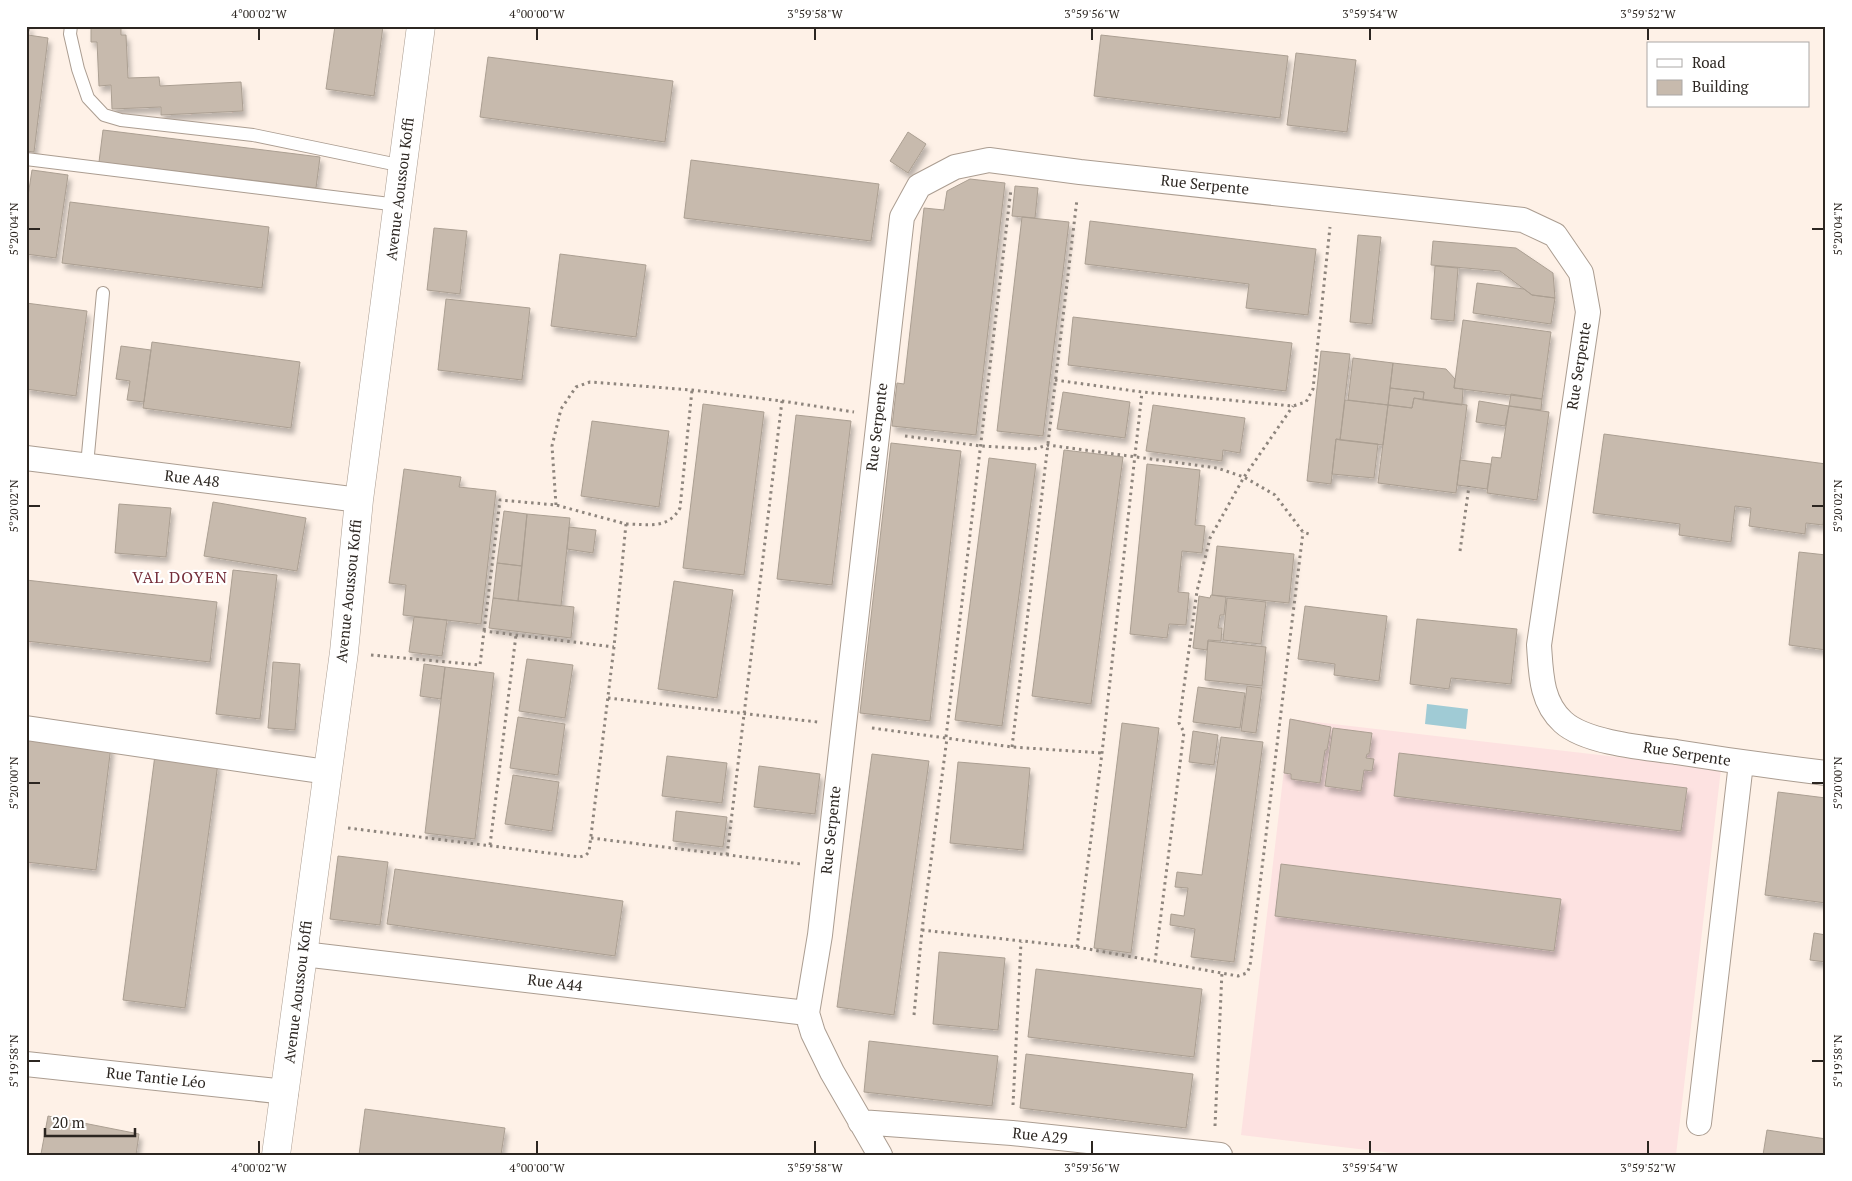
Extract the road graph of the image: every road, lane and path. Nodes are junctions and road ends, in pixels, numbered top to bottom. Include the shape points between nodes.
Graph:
1 (71, 26) edge
2 (421, 26) edge
3 (26, 159) edge
4 (1014, 163) junction
5 (403, 166) junction
6 (1080, 172) junction
7 (1333, 199) junction
8 (398, 205) junction
9 (104, 292) dead end
10 (1055, 380) junction
11 (692, 390) junction
12 (1142, 392) junction
13 (782, 401) junction
14 (1293, 406) junction
15 (879, 416) junction
16 (1048, 445) junction
17 (981, 446) junction
18 (1136, 457) junction
19 (26, 458) edge
20 (87, 465) junction
21 (1244, 477) junction
22 (1468, 486) dead end
23 (359, 500) junction
24 (556, 505) junction
25 (626, 524) junction
26 (1303, 532) junction
27 (1310, 534) dead end
28 (1460, 551) dead end
29 (484, 631) junction
30 (516, 635) junction
31 (614, 647) junction
32 (344, 652) junction
33 (26, 728) edge
34 (1012, 747) dead end
35 (1741, 763) junction
36 (326, 772) junction
37 (1826, 773) edge
38 (320, 824) junction
39 (591, 838) junction
40 (490, 845) junction
41 (727, 855) junction
42 (827, 867) junction
43 (922, 930) junction
44 (1021, 942) junction
45 (1077, 947) junction
46 (303, 954) junction
47 (1155, 962) junction
48 (1222, 972) junction
49 (807, 1013) junction
50 (914, 1015) dead end
51 (26, 1064) edge
52 (286, 1092) junction
53 (860, 1122) junction
54 (1699, 1123) dead end
55 (1012, 1133) junction
56 (1217, 1154) edge
57 (276, 1155) edge
58 (880, 1155) edge

1 - 5 lane via 78,69 88,98 104,115 122,120 252,135
2 - 5 street, Avenue Aoussou Koffi
3 - 8 lane
4 - 6 street, Rue Serpente
4 - 15 street, Rue Serpente via 989,160 955,167 919,186 902,217
4 - 17 path
5 - 8 street, Avenue Aoussou Koffi
6 - 7 street, Rue Serpente
6 - 10 path
7 - 14 path via 1313,389 1306,402
7 - 35 street, Rue Serpente via 1523,220 1555,235 1580,273 1588,312 1539,645 1541,683 1550,706 1564,723 1581,732 1610,742
8 - 23 street, Avenue Aoussou Koffi
9 - 20 lane
10 - 12 path
10 - 16 path
11 - 13 path
11 - 24 path via 590,382 576,387 561,409 552,446
11 - 25 path via 680,508 675,517 663,524
12 - 14 path
12 - 18 path
13 - 15 path
13 - 41 path
14 - 21 path
15 - 17 path via 892,434
15 - 42 street, Rue Serpente
16 - 17 path via 1034,449
16 - 18 path
16 - 34 path
17 - 43 path
18 - 21 path via 1217,468
18 - 45 path
19 - 20 street, Rue A48
20 - 23 street, Rue A48
21 - 26 path via 1275,495
21 - 47 path via 1210,538 1197,592 1179,723 1184,732
22 - 28 path
23 - 32 street, Avenue Aoussou Koffi
24 - 25 path
24 - 29 path via 500,500
25 - 31 path
26 - 27 path
26 - 48 path via 1250,966 1247,973 1238,976
29 - 30 path
29 - 32 path via 480,665
30 - 31 path
30 - 40 path
31 - 39 path
32 - 36 street, Avenue Aoussou Koffi
33 - 36 street
35 - 37 street, Rue Serpente
35 - 54 street
36 - 38 street, Avenue Aoussou Koffi
38 - 40 path
38 - 46 street, Avenue Aoussou Koffi
39 - 40 path via 589,852 580,858
39 - 41 path
41 - 42 path
42 - 49 street, Rue Serpente
43 - 44 path
43 - 50 path
44 - 45 path
44 - 55 path
45 - 47 path
46 - 49 street, Rue A44
46 - 52 street, Avenue Aoussou Koffi
47 - 48 path
48 - 56 path
49 - 53 street via 813,1033
51 - 52 street, Rue Tantie Léo
52 - 57 street, Avenue Aoussou Koffi
53 - 55 street, Rue A29
53 - 58 street
55 - 56 street, Rue A29

